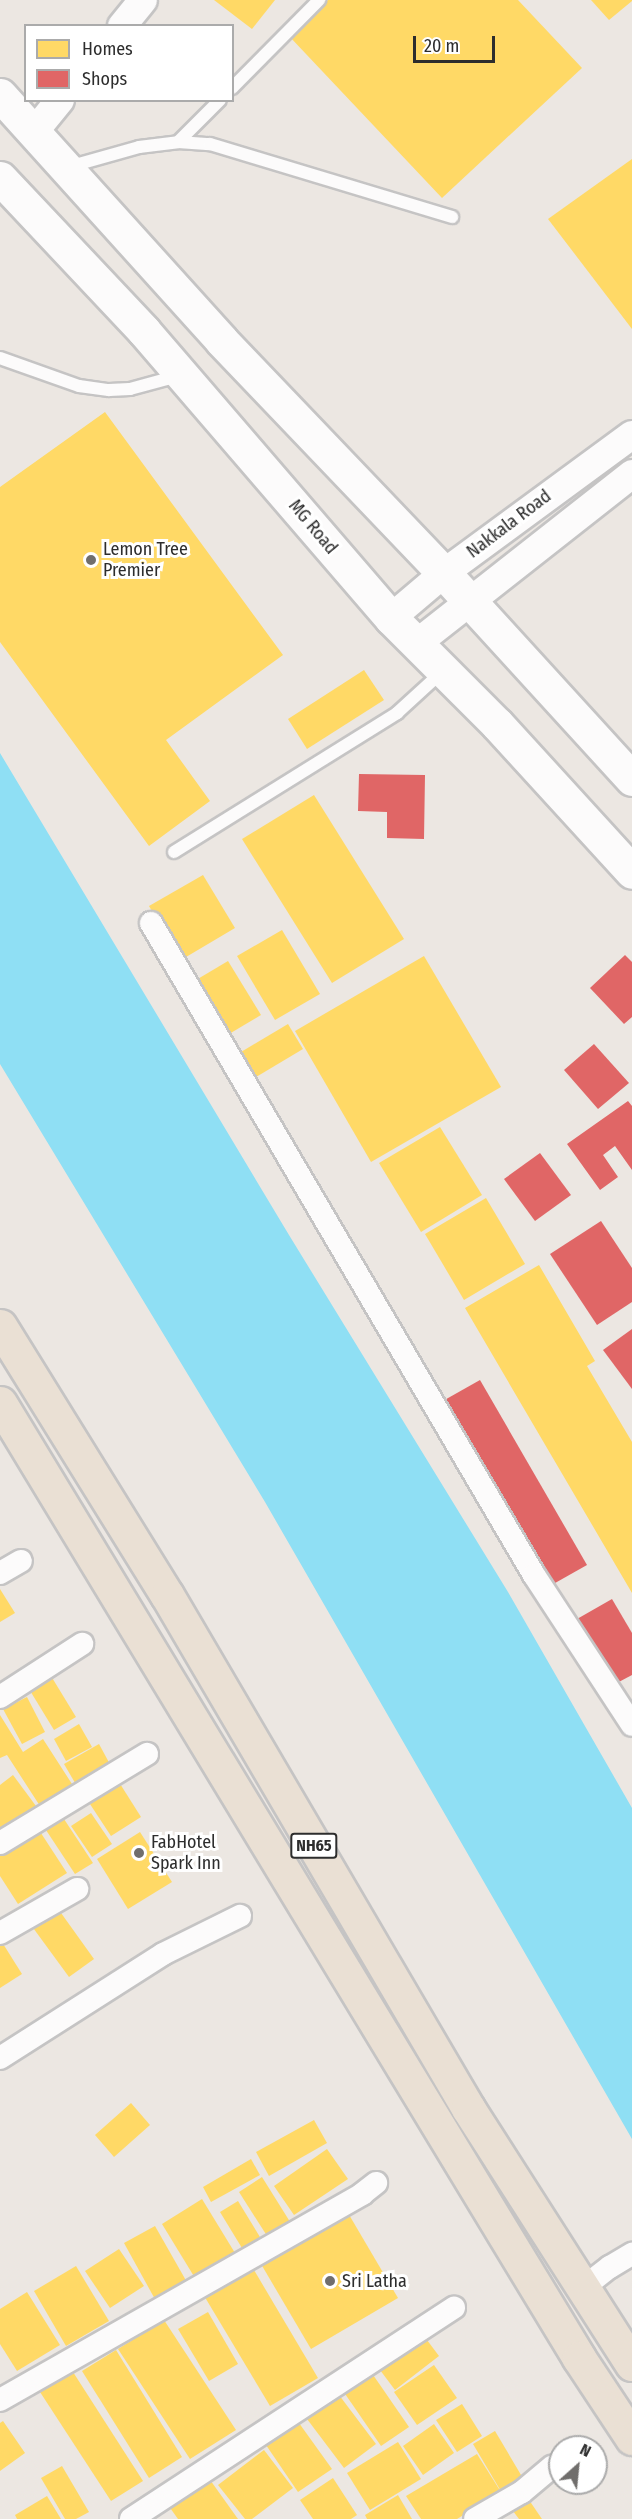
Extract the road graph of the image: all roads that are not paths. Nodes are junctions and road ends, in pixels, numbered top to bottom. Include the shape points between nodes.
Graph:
1 (143, 0) edge
2 (319, 0) edge
3 (124, 24) edge
4 (234, 86) edge
5 (0, 95) edge
6 (58, 102) edge
7 (218, 102) edge
8 (34, 132) junction
9 (178, 142) junction
10 (67, 168) junction
11 (0, 177) edge
12 (452, 217) dead end
13 (0, 358) edge
14 (182, 375) junction
15 (632, 435) edge
16 (632, 474) edge
17 (444, 573) junction
18 (469, 600) junction
19 (391, 618) junction
20 (416, 644) junction
21 (443, 671) junction
22 (632, 779) edge
23 (174, 852) dead end
24 (632, 872) edge
25 (151, 923) dead end
26 (0, 1326) edge
27 (0, 1403) edge
28 (21, 1561) dead end
29 (0, 1573) edge
30 (82, 1644) dead end
31 (0, 1697) edge
32 (632, 1725) edge
33 (147, 1754) dead end
34 (0, 1843) edge
35 (77, 1889) dead end
36 (240, 1916) dead end
37 (0, 1933) edge
38 (0, 2058) edge
39 (468, 2108) junction
40 (437, 2122) junction
41 (376, 2183) dead end
42 (632, 2254) edge
43 (584, 2287) junction
44 (454, 2308) dead end
45 (632, 2364) edge
46 (0, 2400) edge
47 (632, 2438) edge
48 (548, 2470) edge
49 (131, 2519) edge
50 (475, 2519) edge

1 - 3 street
2 - 4 lane
5 - 8 main road
6 - 8 street
7 - 9 lane
8 - 10 main road
9 - 10 lane via 139,147
9 - 12 lane via 210,144
10 - 17 main road via 221,340
11 - 14 main road, MG Road
13 - 14 lane via 79,386 109,390 130,389
14 - 19 main road, MG Road
15 - 17 street, Nakkala Road
16 - 18 street, Nakkala Road
17 - 18 main road
17 - 19 street, Nakkala Road
18 - 20 street, Nakkala Road
18 - 22 main road
19 - 20 main road, MG Road
20 - 21 main road, MG Road
21 - 23 lane via 397,713
21 - 24 main road, MG Road via 497,724
25 - 32 street via 534,1575
26 - 39 highway, NH65 via 167,1595
27 - 40 highway, NH65
28 - 29 street
30 - 31 street
33 - 34 street
35 - 37 street
36 - 38 street via 163,1954
39 - 40 highway
39 - 43 highway, NH65
40 - 47 highway, NH65 via 579,2358
41 - 46 street
42 - 43 street
43 - 45 highway, NH65
44 - 49 street
48 - 50 street via 522,2492

